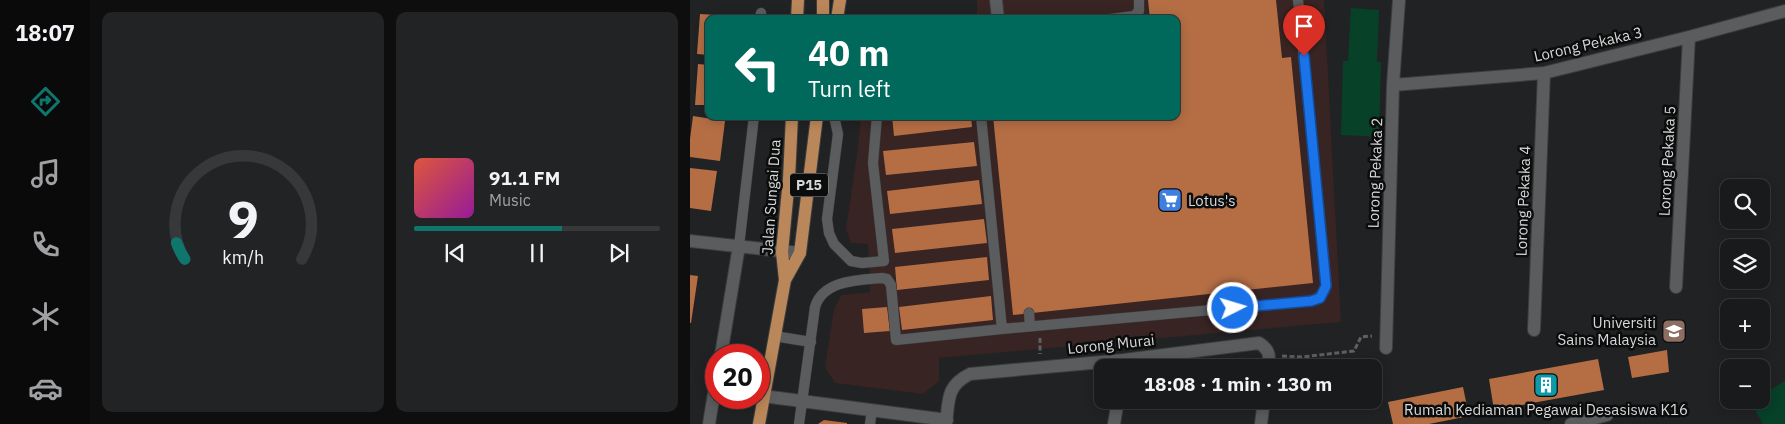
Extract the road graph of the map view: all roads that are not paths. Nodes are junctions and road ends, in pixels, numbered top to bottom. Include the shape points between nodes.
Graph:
1 (798, 0) edge
2 (823, 0) edge
3 (840, 0) edge
4 (996, 0) edge
5 (1139, 0) edge
6 (1298, 0) edge
7 (1399, 0) edge
8 (1785, 10) edge
9 (797, 15) edge
10 (823, 15) edge
11 (838, 15) edge
12 (998, 15) edge
13 (1135, 15) edge
14 (1689, 37) junction
15 (1544, 72) junction
16 (1393, 85) junction
17 (754, 120) edge
18 (792, 120) edge
19 (817, 120) edge
20 (835, 120) edge
21 (877, 120) edge
22 (981, 120) edge
23 (690, 240) edge
24 (739, 246) junction
25 (782, 252) junction
26 (800, 253) junction
27 (784, 280) junction
28 (1676, 287) dead end
29 (1029, 313) dead end
30 (1035, 326) junction
31 (1002, 328) junction
32 (1534, 330) dead end
33 (774, 336) junction
34 (811, 342) junction
35 (723, 344) edge
36 (1386, 348) dead end
37 (1268, 357) edge
38 (770, 358) edge
39 (1155, 359) edge
40 (1094, 365) edge
41 (770, 397) edge
42 (802, 401) junction
43 (711, 409) edge
44 (761, 409) edge
45 (1116, 409) edge
46 (1263, 409) edge
47 (872, 410) junction
48 (1607, 415) dead end
49 (947, 422) edge
50 (709, 424) edge
51 (759, 424) edge
52 (799, 424) edge
53 (870, 424) edge
54 (1114, 424) edge
55 (1261, 424) edge
56 (1571, 424) edge

1 - 9 main road
2 - 10 main road
3 - 11 main road
4 - 12 street
5 - 13 lane via 1139,11
6 - 30 lane via 1326,281 1320,298
7 - 16 street, Lorong Pekaka 2
8 - 14 street, Lorong Pekaka 3
14 - 15 street, Lorong Pekaka 3
14 - 28 street, Lorong Pekaka 5
15 - 16 street, Lorong Pekaka 3
15 - 32 street, Lorong Pekaka 4
16 - 36 street, Lorong Pekaka 2
17 - 24 lane
18 - 25 main road, Jalan Sungai Dua / P15
19 - 26 main road, Jalan Sungai Dua / P15
20 - 21 lane via 838,134 827,219 829,233 834,244 851,261 862,263 884,261 874,163
22 - 31 lane
23 - 24 street
24 - 25 street
24 - 35 street
25 - 26 street
25 - 27 main road, Jalan Sungai Dua / P15
26 - 27 main road, Jalan Sungai Dua / P15
27 - 33 main road, Jalan Sungai Dua / P15
29 - 30 lane
30 - 31 lane
31 - 34 lane via 896,340 892,286 882,278 835,285 823,292 814,307
33 - 34 lane
33 - 38 main road, Jalan Sungai Dua / P15
34 - 42 lane
37 - 39 street, Lorong Murai via 1259,343
40 - 49 street, Lorong Murai via 970,374 959,380 951,391
41 - 42 street
42 - 47 street
42 - 52 lane
43 - 50 street
44 - 51 main road, Jalan Sungai Dua / P15
45 - 54 street
46 - 55 street
47 - 49 street
47 - 53 lane
48 - 56 street

